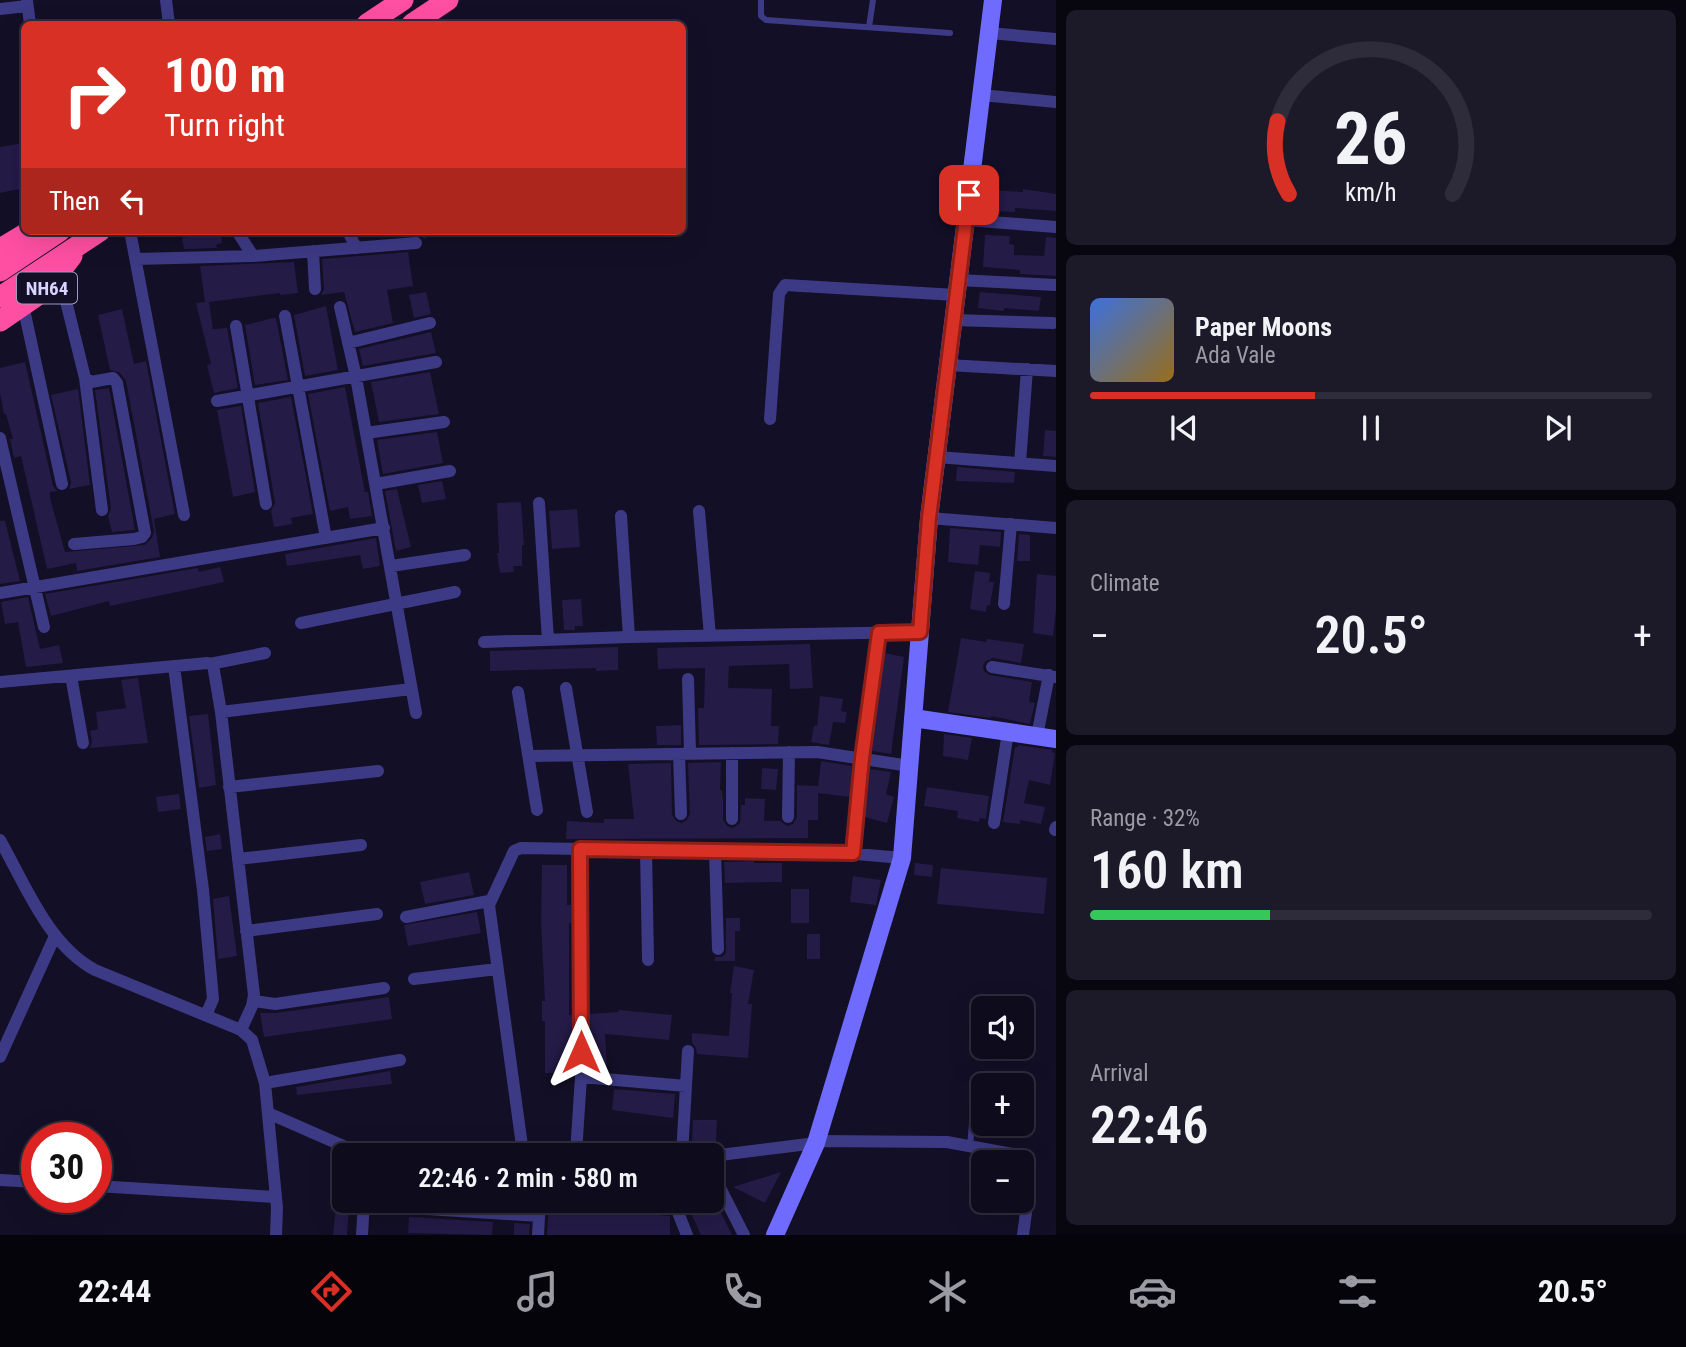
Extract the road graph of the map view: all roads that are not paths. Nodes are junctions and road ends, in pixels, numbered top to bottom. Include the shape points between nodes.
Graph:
1 (166, 0) edge
2 (448, 0) edge
3 (761, 0) edge
4 (873, 0) edge
5 (993, 0) edge
6 (400, 1) edge
7 (27, 3) edge
8 (0, 9) edge
9 (30, 21) edge
10 (169, 21) edge
11 (371, 21) edge
12 (416, 21) edge
13 (869, 27) junction
14 (950, 33) dead end
15 (989, 33) junction
16 (1056, 39) edge
17 (981, 95) junction
18 (1056, 102) edge
19 (966, 220) junction
20 (1056, 227) edge
21 (23, 235) edge
22 (55, 235) edge
23 (94, 235) edge
24 (131, 235) edge
25 (242, 235) edge
26 (350, 235) edge
27 (82, 243) junction
28 (416, 243) dead end
29 (0, 248) edge
30 (356, 248) junction
31 (313, 251) junction
32 (253, 256) junction
33 (136, 259) junction
34 (0, 271) edge
35 (59, 273) junction
36 (1056, 285) edge
37 (958, 287) junction
38 (315, 289) dead end
39 (0, 297) edge
40 (23, 305) junction
41 (340, 307) dead end
42 (285, 316) dead end
43 (954, 320) junction
44 (0, 321) edge
45 (430, 323) dead end
46 (1053, 323) dead end
47 (236, 326) dead end
48 (348, 343) junction
49 (436, 362) dead end
50 (948, 365) junction
51 (1027, 369) junction
52 (1056, 371) edge
53 (356, 377) junction
54 (85, 378) junction
55 (299, 387) junction
56 (247, 396) junction
57 (217, 401) dead end
58 (770, 419) dead end
59 (444, 422) dead end
60 (366, 433) junction
61 (0, 438) edge
62 (937, 457) junction
63 (1020, 463) junction
64 (1056, 466) edge
65 (450, 471) dead end
66 (62, 484) dead end
67 (376, 484) junction
68 (14, 497) junction
69 (0, 500) edge
70 (539, 503) dead end
71 (266, 504) dead end
72 (102, 510) dead end
73 (699, 511) dead end
74 (184, 515) dead end
75 (621, 516) dead end
76 (929, 518) junction
77 (1012, 524) junction
78 (384, 528) junction
79 (1056, 528) edge
80 (326, 538) junction
81 (74, 544) dead end
82 (465, 555) dead end
83 (391, 566) junction
84 (35, 586) junction
85 (455, 592) dead end
86 (0, 593) edge
87 (1004, 604) dead end
88 (397, 605) junction
89 (301, 623) dead end
90 (44, 627) dead end
91 (920, 632) junction
92 (879, 633) junction
93 (709, 636) junction
94 (628, 637) junction
95 (548, 640) junction
96 (484, 642) dead end
97 (265, 653) dead end
98 (210, 664) junction
99 (174, 666) junction
100 (992, 667) dead end
101 (71, 676) junction
102 (1052, 676) edge
103 (688, 679) dead end
104 (0, 682) edge
105 (566, 688) dead end
106 (411, 689) junction
107 (518, 692) dead end
108 (221, 712) junction
109 (416, 713) dead end
110 (914, 718) junction
111 (1008, 732) junction
112 (1037, 736) junction
113 (1056, 738) edge
114 (83, 743) dead end
115 (789, 752) junction
116 (685, 753) junction
117 (732, 753) junction
118 (529, 755) junction
119 (579, 755) junction
120 (862, 758) junction
121 (910, 766) junction
122 (378, 771) dead end
123 (229, 787) junction
124 (537, 810) dead end
125 (587, 812) dead end
126 (681, 814) dead end
127 (788, 817) dead end
128 (732, 819) dead end
129 (994, 823) dead end
130 (0, 840) edge
131 (361, 845) dead end
132 (580, 849) junction
133 (646, 850) junction
134 (715, 851) junction
135 (853, 853) junction
136 (902, 858) junction
137 (238, 859) junction
138 (489, 901) junction
139 (377, 914) dead end
140 (406, 917) dead end
141 (246, 931) junction
142 (55, 936) junction
143 (718, 949) dead end
144 (648, 960) dead end
145 (498, 969) junction
146 (414, 979) dead end
147 (384, 988) dead end
148 (254, 1000) junction
149 (206, 1015) junction
150 (241, 1030) junction
151 (688, 1051) dead end
152 (0, 1057) edge
153 (400, 1060) dead end
154 (582, 1077) junction
155 (265, 1083) junction
156 (686, 1086) junction
157 (268, 1113) junction
158 (971, 1135) edge
159 (816, 1142) junction
160 (334, 1143) edge
161 (522, 1143) edge
162 (577, 1143) edge
163 (683, 1143) edge
164 (970, 1147) junction
165 (724, 1154) edge
166 (0, 1180) edge
167 (21, 1181) edge
168 (112, 1187) edge
169 (724, 1196) edge
170 (275, 1197) junction
171 (363, 1213) edge
172 (499, 1213) edge
173 (539, 1213) edge
174 (678, 1213) edge
175 (539, 1216) junction
176 (276, 1235) edge
177 (362, 1235) edge
178 (538, 1235) edge
179 (687, 1235) edge
180 (744, 1235) edge
181 (775, 1235) edge
182 (1024, 1235) edge

1 - 10 street
2 - 12 highway
3 - 13 lane via 761,16 766,20
4 - 13 lane
5 - 15 street
6 - 11 highway
7 - 8 street
7 - 9 street
13 - 14 lane
15 - 16 street
15 - 17 street
17 - 18 street
17 - 19 street
19 - 20 street
19 - 37 street
21 - 29 highway, NH64
22 - 34 highway
23 - 27 highway, NH64
24 - 33 street
25 - 32 street
26 - 30 street
27 - 35 highway, NH64
27 - 39 highway
28 - 30 street
30 - 31 street
31 - 32 street
31 - 38 street
32 - 33 street
33 - 74 street
35 - 40 highway, NH64 via 48,288
35 - 54 street
36 - 37 street
37 - 43 street
37 - 58 street via 785,285 779,294
40 - 44 highway, NH64
40 - 66 street
41 - 48 street
42 - 55 street
43 - 46 street
43 - 50 street
45 - 48 street
47 - 56 street
48 - 53 street
49 - 53 street
50 - 51 street
50 - 62 street
51 - 52 street
51 - 63 street
53 - 55 street
53 - 60 street
54 - 72 street
54 - 81 street via 91,382 113,378 117,383 145,533 134,539
55 - 56 street
55 - 80 street
56 - 57 street
56 - 71 street
59 - 60 street
60 - 67 street
61 - 68 street
62 - 63 street
62 - 76 street
63 - 64 street
65 - 67 street
67 - 78 street
68 - 69 street
68 - 84 street
70 - 95 street
73 - 93 street
75 - 94 street
76 - 77 street
76 - 91 street
77 - 79 street
77 - 87 street
78 - 80 street
78 - 83 street
80 - 84 street
82 - 83 street
83 - 88 street
84 - 86 street
84 - 90 street
85 - 88 street
88 - 89 street
88 - 106 street
91 - 92 street
91 - 110 street
92 - 93 street
92 - 120 street
93 - 94 street
94 - 95 street
95 - 96 street
97 - 98 street
98 - 99 street
98 - 108 street
99 - 101 street
99 - 149 street via 212,986 213,1003
100 - 102 street
101 - 104 street
101 - 114 street
102 - 112 street
103 - 116 street
105 - 119 street
106 - 108 street
106 - 109 street
107 - 118 street
108 - 123 street
110 - 111 street
110 - 121 street
111 - 112 street
111 - 129 street
112 - 113 street
115 - 117 street
115 - 120 street
115 - 127 street
116 - 117 street
116 - 119 street
116 - 126 street
117 - 128 street
118 - 119 street
118 - 124 street
119 - 125 street
120 - 121 street
120 - 135 street
121 - 136 street
122 - 123 street
123 - 137 street
130 - 142 street
131 - 137 street
132 - 133 street
132 - 138 street via 517,849
132 - 154 street
133 - 134 street
133 - 144 street
134 - 135 street
134 - 143 street
135 - 136 street
136 - 159 street
137 - 141 street
138 - 140 street
138 - 145 street
139 - 141 street
141 - 148 street
142 - 149 street via 95,970
142 - 152 street
145 - 146 street
145 - 161 street
147 - 148 street via 275,1004
148 - 150 street
149 - 150 street
150 - 155 street via 252,1040
151 - 156 street
153 - 155 street
154 - 156 street
154 - 162 street
155 - 157 street
156 - 163 street
157 - 160 street
157 - 170 street
158 - 164 lane
159 - 164 street via 943,1142
159 - 165 street
159 - 181 street
164 - 182 street via 1012,1154 1026,1165
166 - 167 street
168 - 170 street
169 - 180 street
170 - 176 street
171 - 177 street
172 - 175 street
173 - 175 street
174 - 179 street
175 - 178 street

